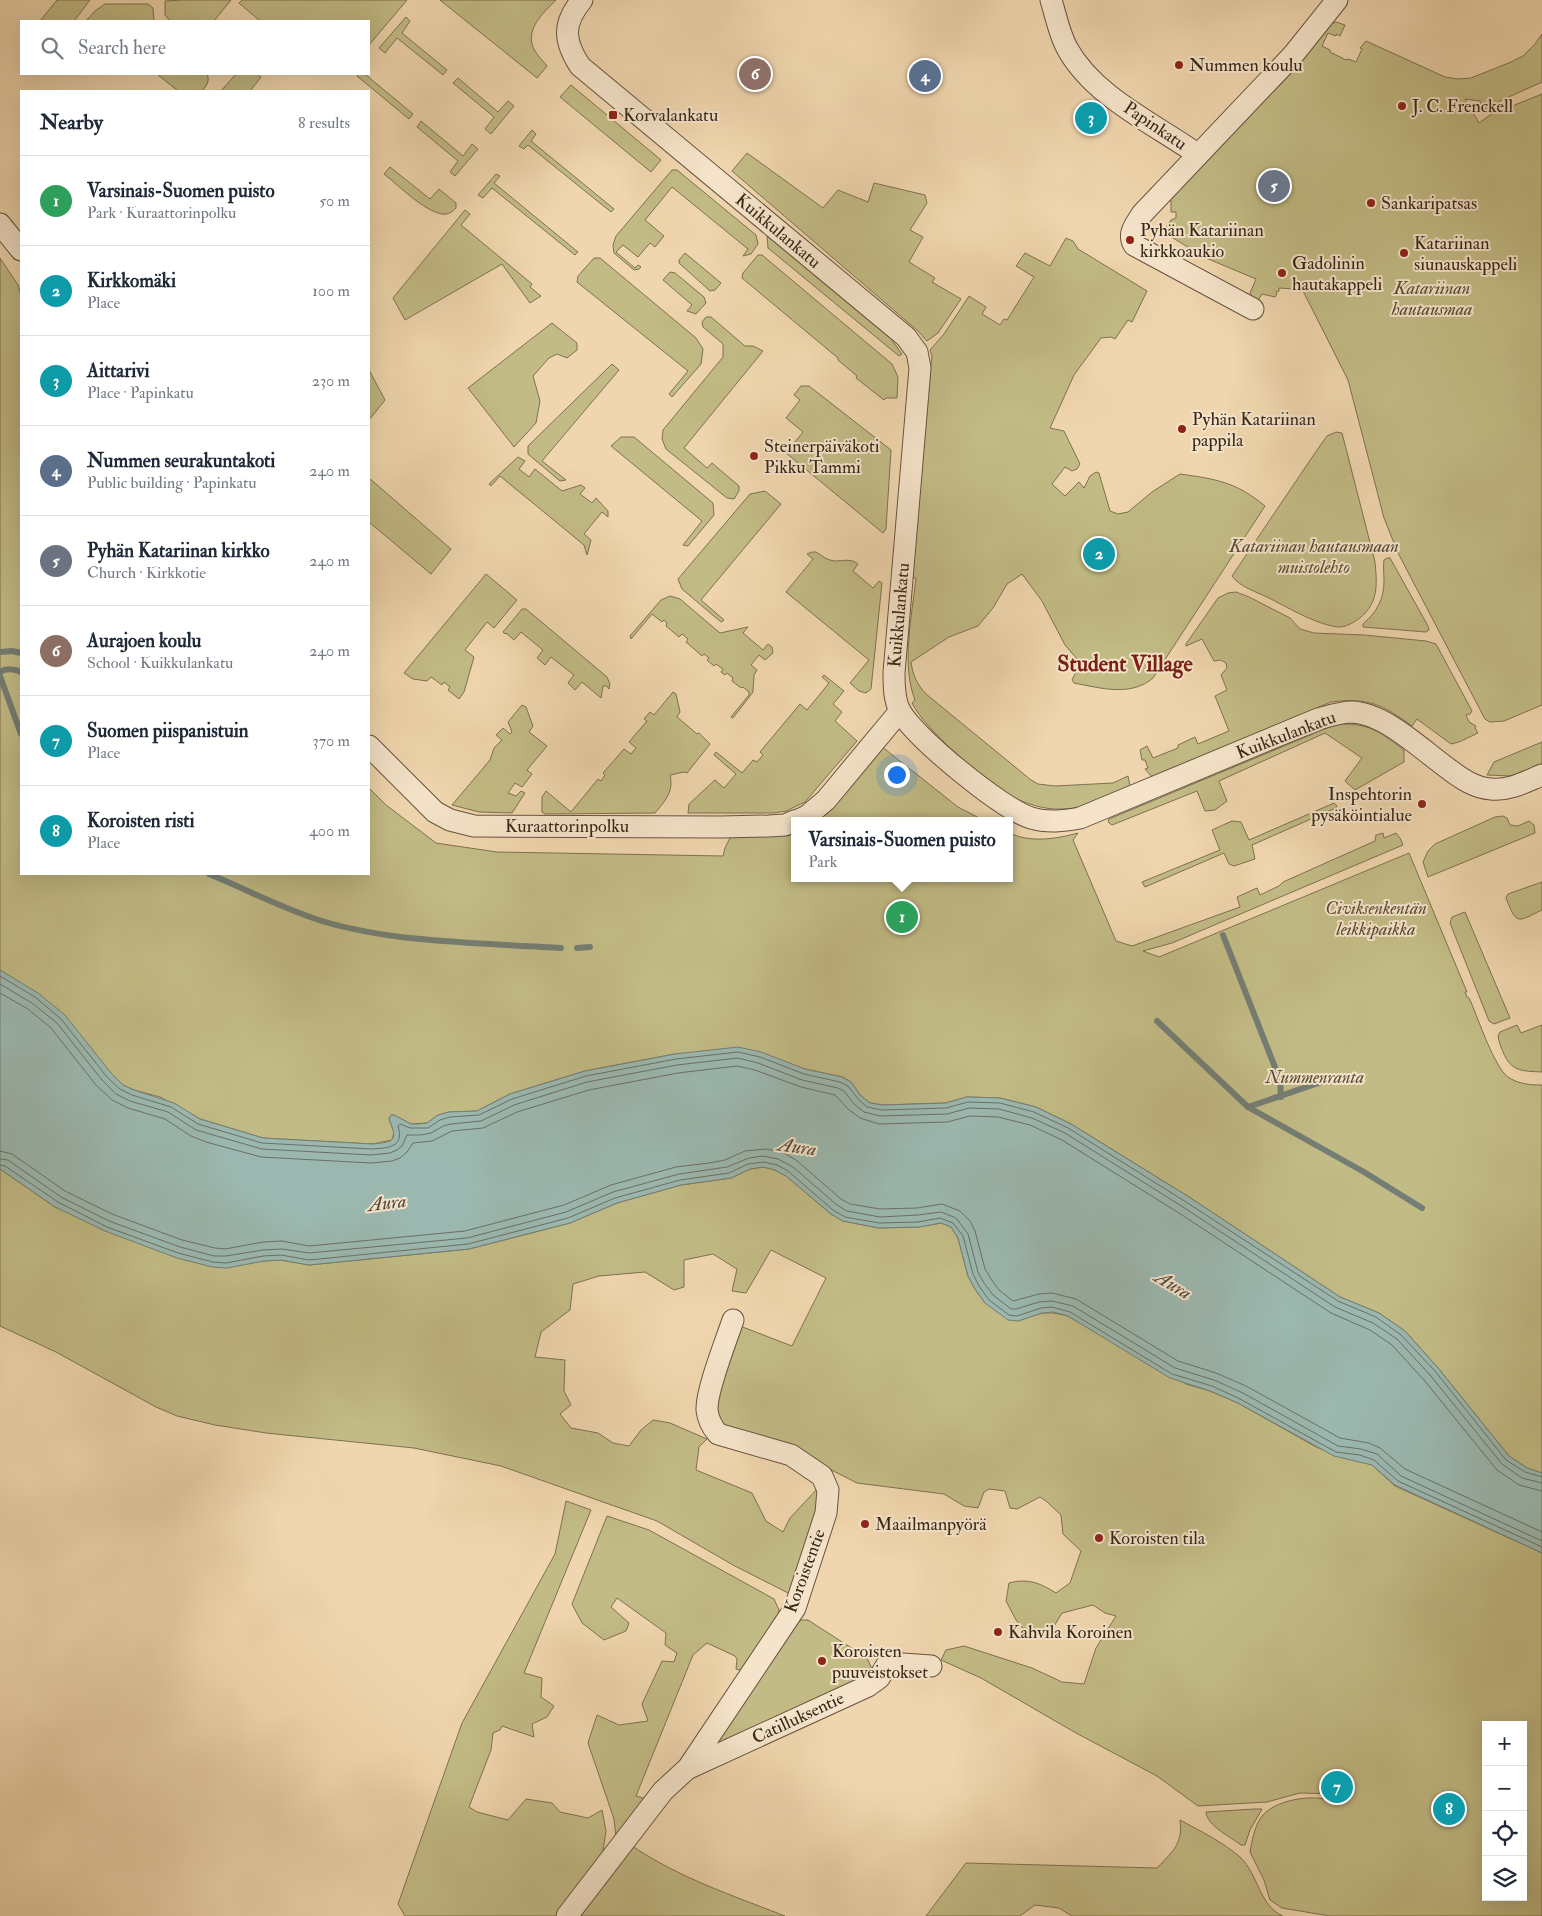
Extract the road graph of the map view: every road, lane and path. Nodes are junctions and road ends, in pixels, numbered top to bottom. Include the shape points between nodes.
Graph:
1 (582, 0) edge
2 (1051, 0) edge
3 (1338, 0) edge
4 (1197, 154) junction
5 (0, 224) edge
6 (20, 249) edge
7 (1253, 309) dead end
8 (900, 711) junction
9 (370, 747) edge
10 (1542, 775) edge
11 (805, 817) edge
12 (791, 823) edge
13 (733, 1320) dead end
14 (931, 1666) dead end
15 (688, 1768) junction
16 (567, 1916) edge

1 - 8 street, Kuikkulankatu via 569,20 567,37 580,66 906,337 917,352 920,368 894,674
2 - 4 street, Papinkatu via 1066,46 1094,83
3 - 4 street via 1293,54
4 - 7 street via 1142,214 1131,239 1134,244
5 - 6 street
8 - 10 street, Kuikkulankatu via 929,746 1003,805 1032,819 1048,822 1080,818 1318,719 1342,713 1353,712 1376,718 1467,782 1484,788 1513,787
8 - 11 street, Kuraattorinpolku via 826,800
9 - 12 street, Kuraattorinpolku via 435,812 474,826 721,827
13 - 15 street, Koroistentie via 707,1409 713,1428 718,1434 791,1455 822,1476 828,1490 826,1513 795,1608
14 - 15 street, Catilluksentie via 888,1663 879,1678 868,1686
15 - 16 street, Koroistentie via 663,1791

